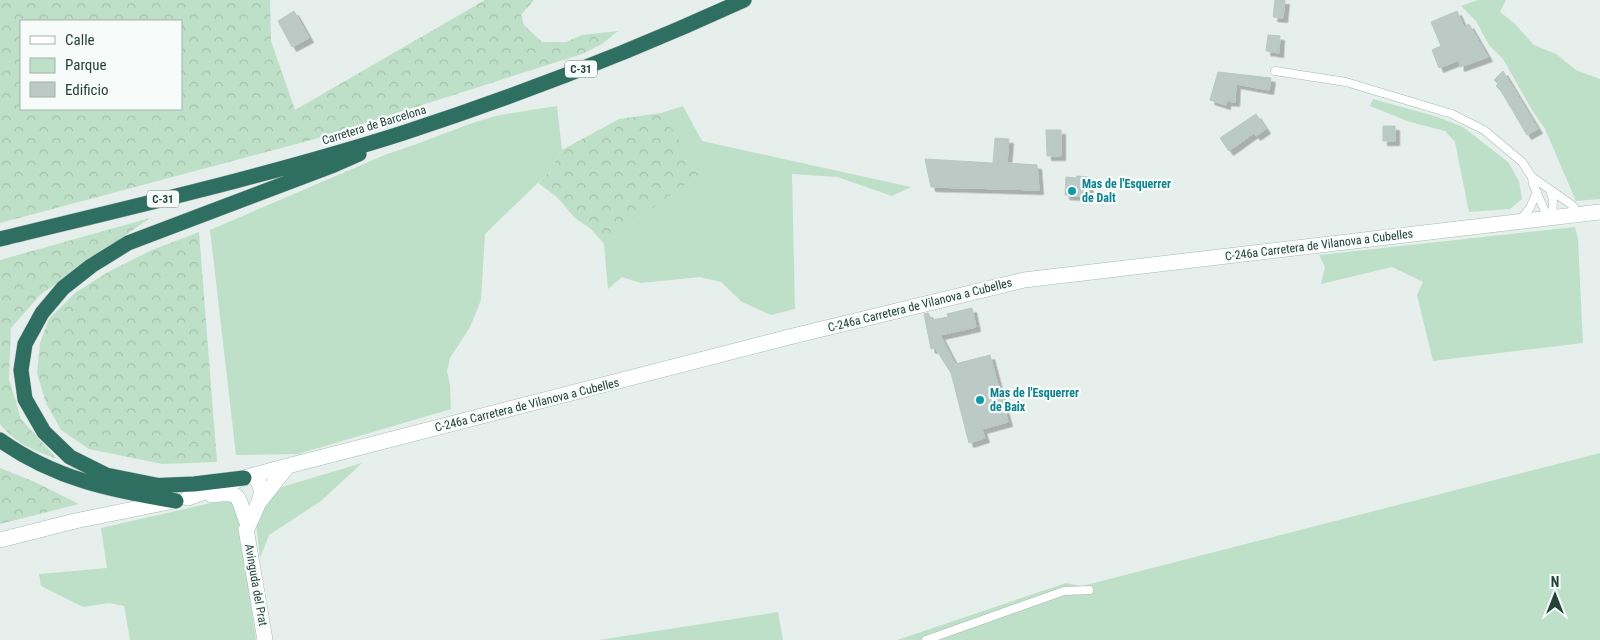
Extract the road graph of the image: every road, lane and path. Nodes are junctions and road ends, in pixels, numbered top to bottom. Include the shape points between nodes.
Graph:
1 (744, 0) edge
2 (1275, 71) dead end
3 (403, 133) junction
4 (1532, 176) junction
5 (1550, 190) junction
6 (1537, 192) junction
7 (1600, 212) edge
8 (1579, 214) junction
9 (1550, 218) junction
10 (1520, 221) junction
11 (0, 239) edge
12 (0, 440) edge
13 (288, 467) junction
14 (249, 477) junction
15 (156, 485) junction
16 (113, 489) junction
17 (182, 499) junction
18 (260, 500) junction
19 (246, 525) junction
20 (0, 540) edge
21 (1089, 590) dead end
22 (265, 640) edge
23 (926, 640) edge

1 - 3 highway, Carretera de Barcelona / C-31 via 608,59
2 - 4 lane via 1346,82 1452,114 1484,130 1522,162
3 - 11 highway, Carretera de Barcelona / C-31 via 183,194
3 - 15 highway via 334,165 128,243 63,288 42,312 25,344 21,370 25,399 44,432 70,457 106,474
4 - 5 lane
4 - 6 lane
5 - 8 lane
5 - 9 lane via 1553,200
6 - 9 lane
6 - 10 lane
7 - 8 main road, C-246a Carretera de Vilanova a Cubelles
8 - 9 main road, C-246a Carretera de Vilanova a Cubelles
9 - 10 main road, C-246a Carretera de Vilanova a Cubelles
10 - 13 main road, C-246a Carretera de Vilanova a Cubelles via 1024,280 789,337
12 - 16 highway via 54,471
13 - 14 main road, C-246a Carretera de Vilanova a Cubelles
13 - 18 main road
14 - 15 highway
14 - 17 main road, C-246a Carretera de Vilanova a Cubelles
14 - 18 main road via 260,485
14 - 19 main road
15 - 16 highway
16 - 17 highway
17 - 19 main road via 229,492 241,500
17 - 20 main road
18 - 19 main road
19 - 22 main road, Avinguda del Prat
21 - 23 lane via 1064,591

